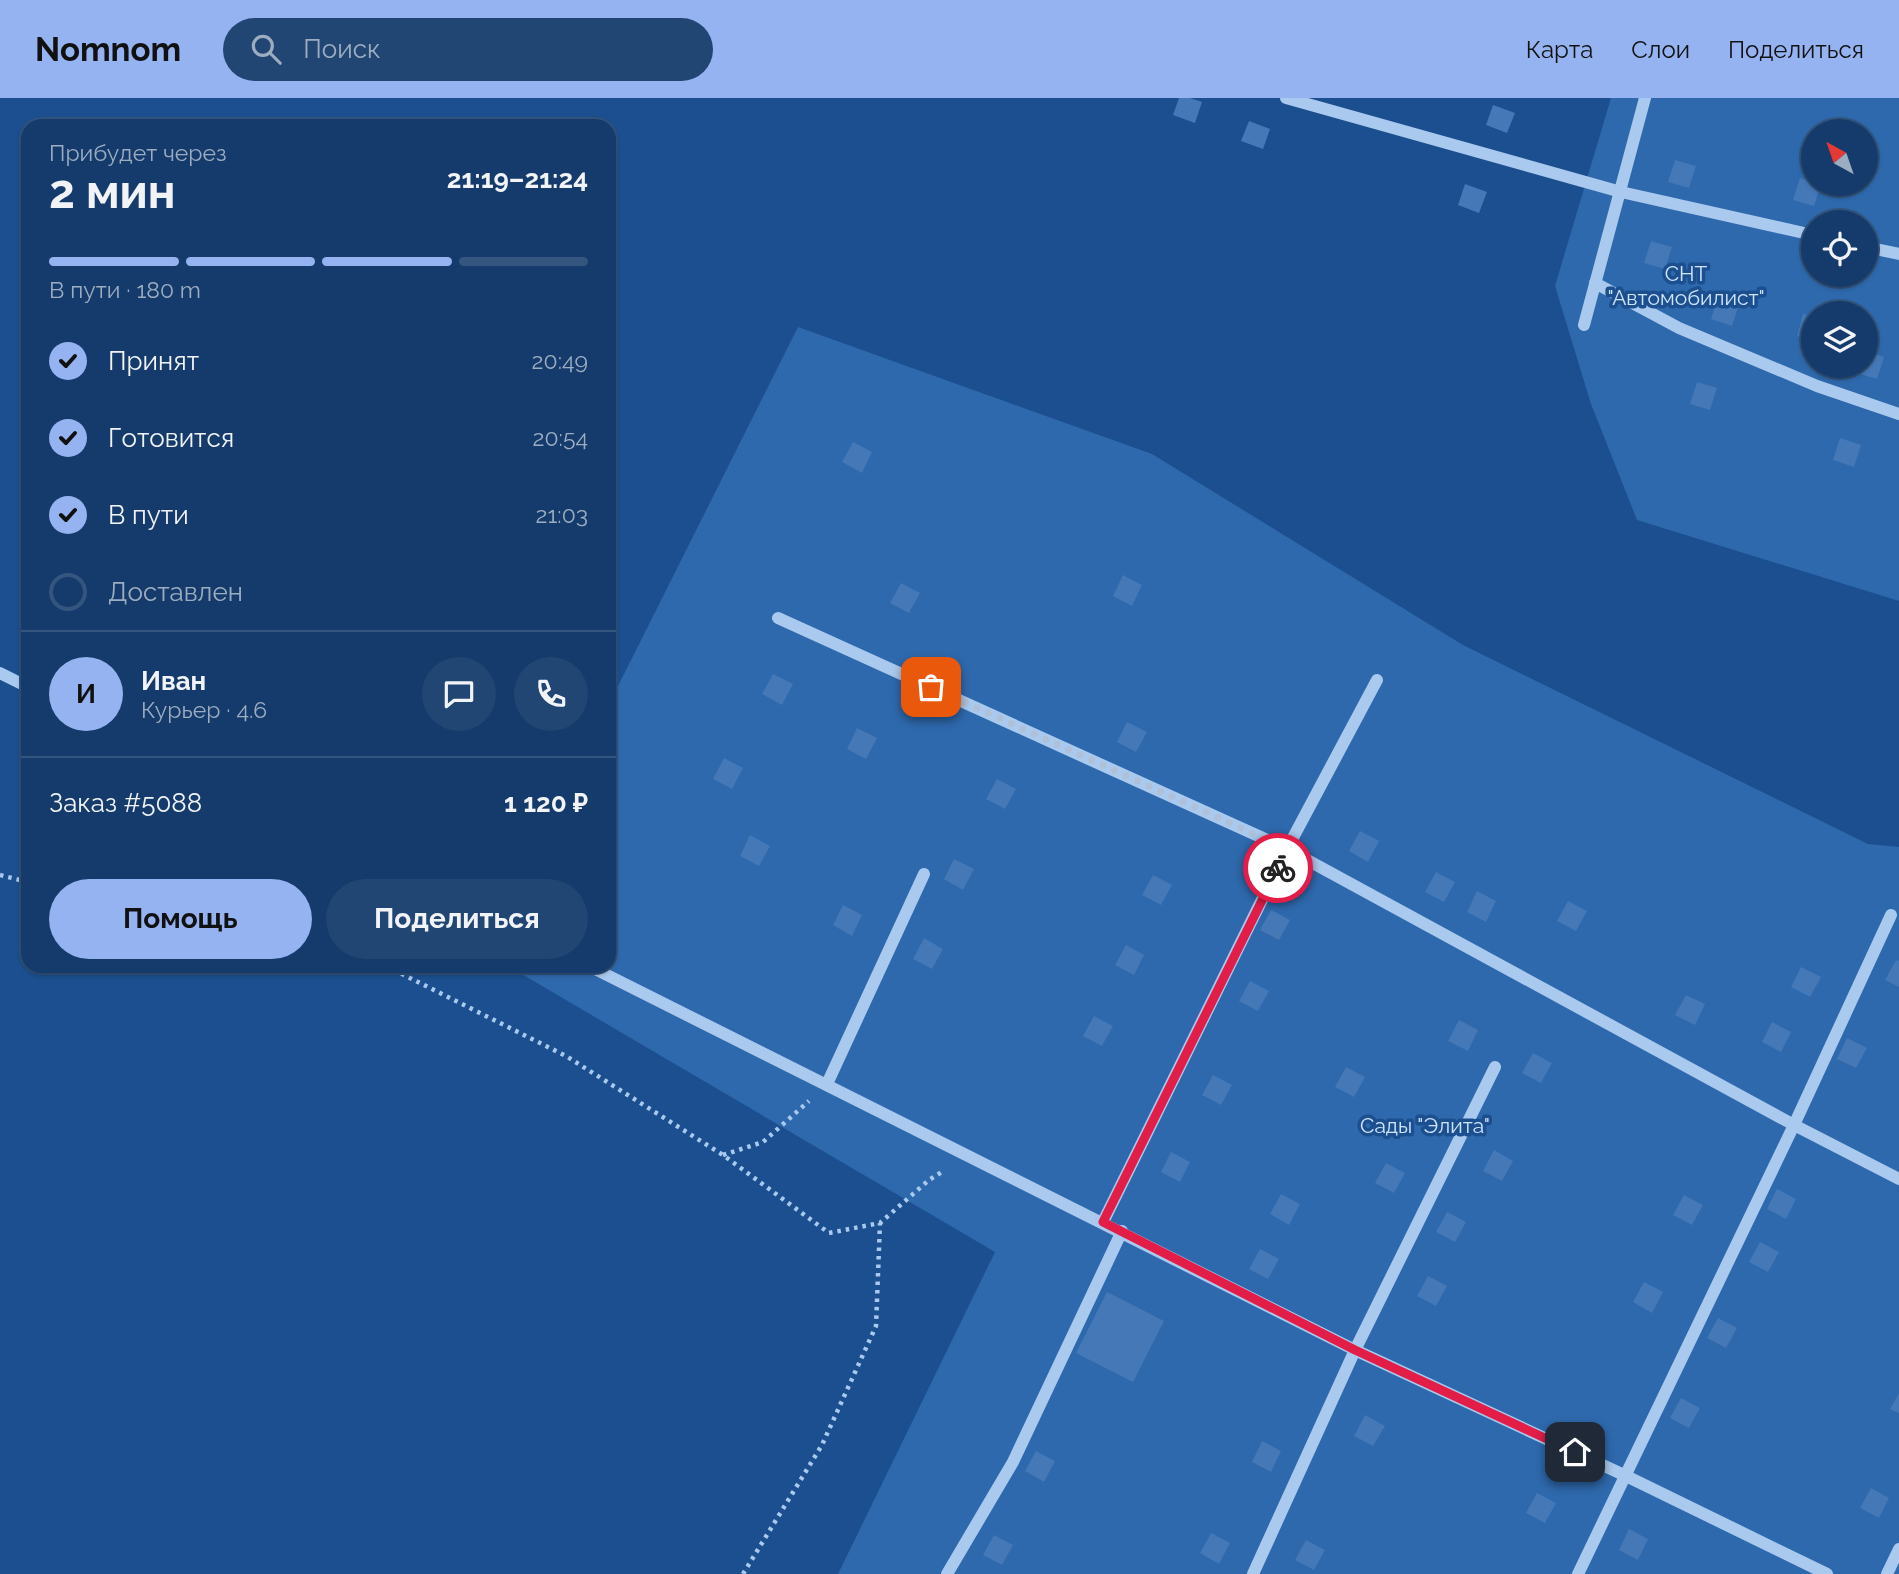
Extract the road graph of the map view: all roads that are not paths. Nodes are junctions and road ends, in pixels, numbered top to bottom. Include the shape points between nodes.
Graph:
1 (1286, 98) edge
2 (1645, 98) edge
3 (1621, 191) junction
4 (1801, 232) edge
5 (1878, 250) edge
6 (1899, 254) edge
7 (1595, 284) junction
8 (1584, 325) dead end
9 (1899, 414) edge
10 (778, 618) dead end
11 (0, 673) edge
12 (1377, 680) dead end
13 (21, 684) edge
14 (1287, 849) junction
15 (924, 874) dead end
16 (1891, 915) dead end
17 (603, 973) edge
18 (1495, 1067) dead end
19 (827, 1084) junction
20 (1794, 1125) junction
21 (1899, 1179) edge
22 (1103, 1222) junction
23 (1122, 1231) junction
24 (1355, 1350) junction
25 (1624, 1475) junction
26 (1899, 1549) edge
27 (947, 1574) edge
28 (1254, 1574) edge
29 (1578, 1574) edge
30 (1827, 1574) edge
31 (1887, 1574) edge

1 - 3 street
2 - 3 street
3 - 4 street
3 - 7 street
5 - 6 street
7 - 8 street
7 - 9 street via 1679,328 1817,386
10 - 14 street
11 - 13 street
12 - 14 street
14 - 20 street
14 - 22 street
15 - 19 street
16 - 20 street
17 - 19 street
18 - 24 street
19 - 22 street
20 - 21 street
20 - 25 street
22 - 23 street
23 - 24 street
23 - 27 street via 1013,1462
24 - 25 street
24 - 28 street
25 - 29 street
25 - 30 street
26 - 31 street

